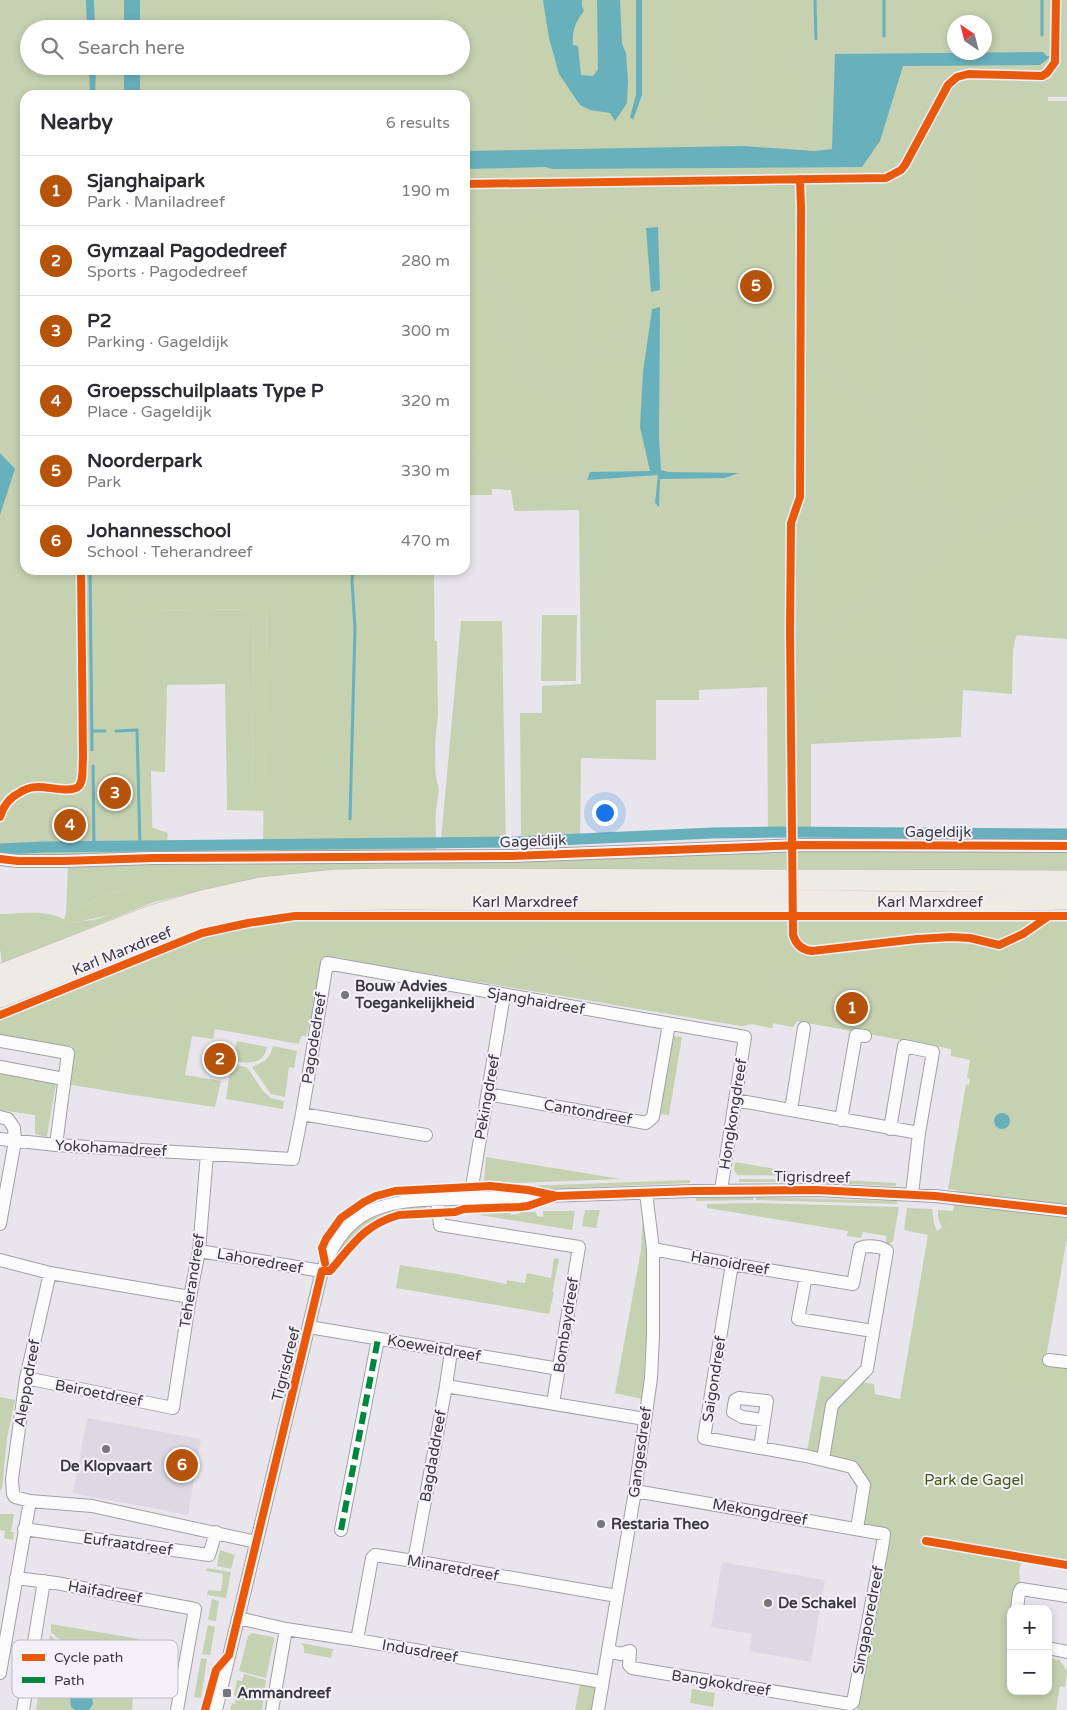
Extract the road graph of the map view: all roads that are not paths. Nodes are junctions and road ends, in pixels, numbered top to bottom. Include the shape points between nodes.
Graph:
1 (1067, 846) edge
2 (0, 859) edge
3 (1067, 881) edge
4 (1067, 899) edge
5 (327, 963) joint
6 (0, 975) edge
7 (504, 995) junction
8 (0, 997) edge
9 (669, 1024) junction
10 (804, 1028) dead end
11 (866, 1036) dead end
12 (745, 1037) joint
13 (0, 1041) edge
14 (0, 1067) edge
15 (64, 1079) junction
16 (488, 1094) junction
17 (735, 1100) junction
18 (791, 1110) junction
19 (302, 1114) junction
20 (0, 1117) edge
21 (840, 1120) junction
22 (890, 1129) junction
23 (919, 1133) junction
24 (426, 1134) dead end
25 (0, 1139) edge
26 (15, 1141) junction
27 (56, 1145) junction
28 (207, 1154) junction
29 (721, 1190) junction
30 (646, 1192) junction
31 (912, 1194) junction
32 (437, 1199) junction
33 (470, 1199) junction
34 (1067, 1211) edge
35 (0, 1224) edge
36 (653, 1249) junction
37 (199, 1251) junction
38 (0, 1260) edge
39 (732, 1264) junction
40 (322, 1271) junction
41 (50, 1273) junction
42 (806, 1276) junction
43 (190, 1297) junction
44 (309, 1327) junction
45 (872, 1331) junction
46 (378, 1339) junction
47 (451, 1351) junction
48 (1049, 1360) dead end
49 (1067, 1362) edge
50 (559, 1369) junction
51 (26, 1378) junction
52 (446, 1386) junction
53 (553, 1403) junction
54 (172, 1408) joint
55 (645, 1419) junction
56 (764, 1420) dead end
57 (760, 1448) junction
58 (823, 1459) junction
59 (635, 1491) junction
60 (13, 1494) joint
61 (30, 1501) junction
62 (24, 1529) junction
63 (857, 1529) junction
64 (341, 1530) dead end
65 (216, 1532) junction
66 (884, 1534) joint
67 (256, 1542) junction
68 (414, 1560) junction
69 (16, 1578) junction
70 (44, 1581) junction
71 (617, 1596) junction
72 (1067, 1596) edge
73 (1017, 1605) edge
74 (238, 1618) junction
75 (286, 1630) junction
76 (34, 1640) edge
77 (357, 1640) junction
78 (1052, 1649) edge
79 (608, 1650) junction
80 (1067, 1652) edge
81 (0, 1673) edge
82 (602, 1682) junction
83 (850, 1704) joint
84 (177, 1710) edge
85 (216, 1710) edge
86 (272, 1710) edge
87 (598, 1710) edge

1 - 2 street, Gageldijk via 802,845 510,856
3 - 6 highway, Karl Marxdreef via 336,880 260,888 202,901 152,916
4 - 8 highway, Karl Marxdreef via 920,902 394,899 278,905 194,923
5 - 7 street, Sjanghaidreef
5 - 19 street, Pagodedreef
7 - 9 street, Sjanghaidreef
7 - 16 street, Pekingdreef
9 - 12 street, Sjanghaidreef
9 - 16 street, Cantondreef via 653,1117 646,1122
10 - 18 street
11 - 21 street via 856,1036
12 - 17 street, Hongkongdreef
13 - 15 street via 68,1053
14 - 15 street
15 - 27 street
16 - 33 street, Pekingdreef
17 - 18 street
17 - 29 street, Hongkongdreef
18 - 21 street
19 - 24 street
19 - 28 street, Pagodedreef via 293,1159
20 - 26 street via 8,1119 14,1128
21 - 22 street
22 - 23 street
22 - 23 street via 904,1046 933,1052
23 - 31 street
25 - 26 street, Yokohamadreef
26 - 27 street, Yokohamadreef
26 - 35 street
27 - 28 street, Yokohamadreef
28 - 37 street, Teherandreef
29 - 30 street, Tigrisdreef
29 - 31 street, Tigrisdreef
30 - 33 street, Tigrisdreef
30 - 36 street, Gangesdreef
31 - 34 street, Tigrisdreef
32 - 33 street, Tigrisdreef
32 - 40 street, Tigrisdreef via 388,1204 364,1215 339,1236
32 - 50 street, Bombaydreef via 440,1225 579,1247
36 - 39 street, Hanoidreef
36 - 55 street, Gangesdreef via 651,1378
37 - 40 street, Lahoredreef
37 - 43 street, Teherandreef
38 - 41 street
39 - 42 street, Hanoidreef
39 - 57 street, Saigondreef via 704,1438
40 - 44 street, Tigrisdreef
41 - 43 street
41 - 51 street, Aleppodreef
42 - 45 street via 798,1319
42 - 45 street, Hanoidreef via 853,1284 860,1248 884,1248 887,1251
43 - 54 street, Teherandreef
44 - 46 street, Koeweitdreef
44 - 67 street, Tigrisdreef
45 - 58 street, Hanoidreef via 867,1369 832,1405
46 - 47 street, Koeweitdreef
46 - 64 street
47 - 50 street, Koeweitdreef
47 - 52 street, Bagdaddreef
48 - 49 street
50 - 53 street, Bombaydreef
51 - 54 street, Beiroetdreef
51 - 60 street, Aleppodreef via 12,1478
52 - 53 street
52 - 68 street, Bagdaddreef
53 - 55 street
55 - 59 street, Gangesdreef
56 - 57 street
57 - 58 street, Saigondreef
58 - 63 street, Saigondreef via 852,1467 864,1485
59 - 63 street, Mekongdreef
59 - 71 street, Gangesdreef
60 - 61 street, Eufraatdreef
61 - 62 street
61 - 65 street, Eufraatdreef via 92,1506
62 - 65 street, Eufraatdreef via 208,1555
62 - 69 street
63 - 66 street, Mekongdreef
65 - 67 street, Eufraatdreef
66 - 83 street, Singaporedreef via 855,1693
67 - 74 street, Tigrisdreef
68 - 71 street, Minaretdreef
68 - 77 street, Minaretdreef via 372,1558
69 - 70 street, Haifadreef
69 - 81 street
70 - 76 street
70 - 84 street, Haifadreef via 194,1609
71 - 79 street, Gangesdreef
72 - 73 street via 1021,1589
74 - 75 street, Indusdreef
74 - 85 street, Tigrisdreef
75 - 77 street, Indusdreef
75 - 86 street
77 - 82 street, Indusdreef
78 - 80 street
79 - 82 street, Gangesdreef
79 - 83 street, Bangkokdreef via 620,1654 630,1651 629,1665 632,1668
82 - 87 street, Gangesdreef

